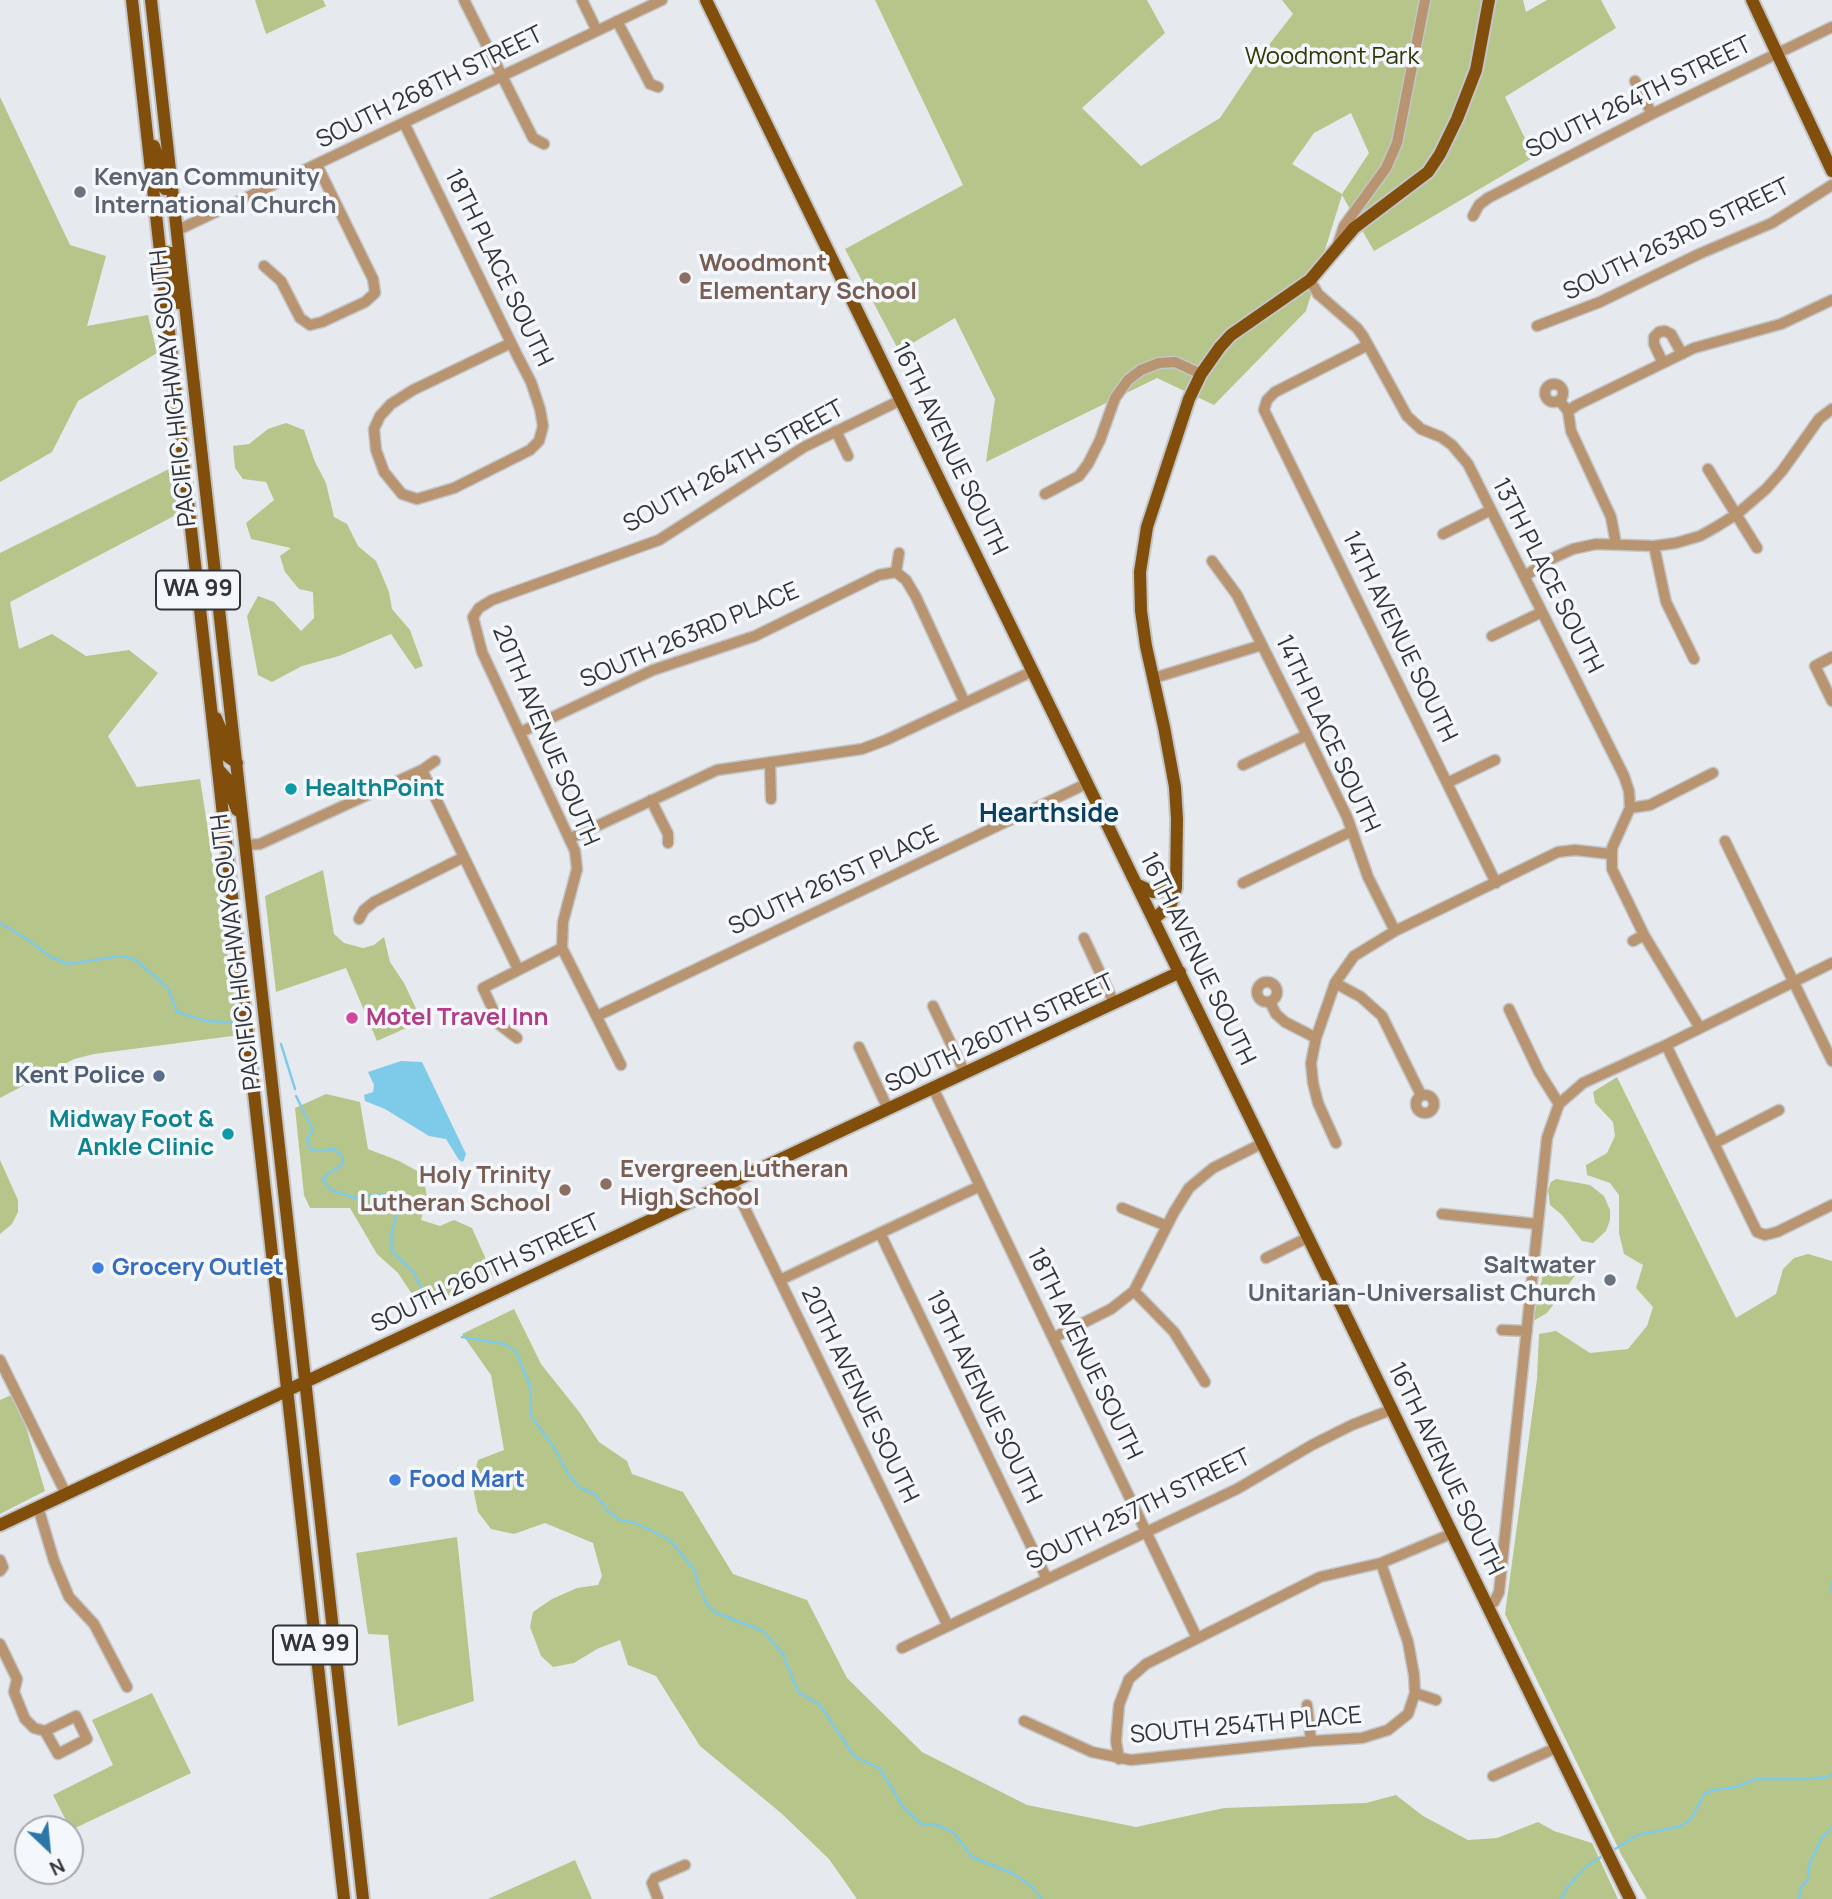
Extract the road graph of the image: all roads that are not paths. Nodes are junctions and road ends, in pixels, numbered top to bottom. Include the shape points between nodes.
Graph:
1 (132, 0) edge
2 (151, 0) edge
3 (464, 0) edge
4 (582, 0) edge
5 (662, 0) edge
6 (706, 0) edge
7 (1424, 0) edge
8 (1489, 0) edge
9 (1752, 0) edge
10 (617, 21) junction
11 (1832, 27) edge
12 (597, 31) junction
13 (1778, 53) junction
14 (501, 77) junction
15 (1635, 81) dead end
16 (658, 87) dead end
17 (1652, 114) junction
18 (145, 115) junction
19 (404, 123) junction
20 (544, 144) dead end
21 (317, 165) junction
22 (1832, 171) edge
23 (1832, 186) edge
24 (1473, 216) dead end
25 (178, 230) junction
26 (1338, 244) junction
27 (160, 251) junction
28 (264, 266) dead end
29 (1310, 280) junction
30 (1832, 300) edge
31 (1537, 326) dead end
32 (189, 341) junction
33 (511, 343) junction
34 (1368, 345) junction
35 (1682, 354) junction
36 (1663, 363) junction
37 (1201, 374) junction
38 (901, 400) junction
39 (1559, 400) dead end
40 (1832, 409) edge
41 (1569, 411) junction
42 (836, 431) junction
43 (848, 456) dead end
44 (1708, 469) dead end
45 (1045, 494) dead end
46 (1491, 510) junction
47 (1737, 514) junction
48 (1443, 534) dead end
49 (1616, 544) junction
50 (1654, 546) junction
51 (1757, 548) dead end
52 (899, 553) dead end
53 (1212, 561) dead end
54 (896, 572) junction
55 (1525, 576) junction
56 (1542, 612) junction
57 (473, 617) joint
58 (1492, 636) dead end
59 (1262, 645) junction
60 (1832, 657) edge
61 (1694, 659) dead end
62 (1033, 671) junction
63 (1154, 678) junction
64 (1832, 701) edge
65 (965, 703) junction
66 (211, 705) junction
67 (521, 732) junction
68 (1307, 735) junction
69 (1495, 760) dead end
70 (435, 761) dead end
71 (770, 762) junction
72 (237, 763) junction
73 (1243, 765) dead end
74 (218, 769) junction
75 (422, 770) junction
76 (1713, 773) dead end
77 (1088, 783) junction
78 (1447, 783) junction
79 (771, 799) dead end
80 (651, 800) junction
81 (1630, 808) junction
82 (244, 827) junction
83 (1352, 831) junction
84 (571, 838) junction
85 (1725, 841) dead end
86 (668, 843) dead end
87 (246, 845) junction
88 (1611, 854) junction
89 (464, 857) junction
90 (1243, 883) dead end
91 (1496, 883) junction
92 (1138, 885) junction
93 (1176, 888) junction
94 (359, 919) dead end
95 (1154, 919) junction
96 (1395, 931) junction
97 (1644, 935) junction
98 (1084, 938) dead end
99 (1633, 941) dead end
100 (562, 948) junction
101 (1832, 963) edge
102 (518, 970) junction
103 (1180, 972) junction
104 (1793, 983) junction
105 (1335, 984) junction
106 (1270, 1002) dead end
107 (1114, 1003) junction
108 (933, 1006) dead end
109 (1509, 1009) dead end
110 (597, 1016) junction
111 (1700, 1028) junction
112 (517, 1038) dead end
113 (1316, 1038) junction
114 (1666, 1045) junction
115 (859, 1047) dead end
116 (1832, 1061) edge
117 (621, 1065) dead end
118 (965, 1073) junction
119 (933, 1088) junction
120 (1421, 1095) dead end
121 (1559, 1104) junction
122 (888, 1109) junction
123 (1779, 1110) dead end
124 (1263, 1143) junction
125 (1336, 1143) dead end
126 (1715, 1143) junction
127 (732, 1182) junction
128 (980, 1186) junction
129 (1832, 1205) edge
130 (1122, 1209) dead end
131 (1442, 1214) dead end
132 (1537, 1224) junction
133 (1167, 1226) junction
134 (880, 1233) junction
135 (1309, 1237) junction
136 (1266, 1258) dead end
137 (780, 1280) junction
138 (1135, 1291) junction
139 (1502, 1329) dead end
140 (1527, 1331) junction
141 (1053, 1338) junction
142 (0, 1360) edge
143 (306, 1381) junction
144 (1206, 1382) dead end
145 (287, 1391) junction
146 (1393, 1409) junction
147 (66, 1494) junction
148 (38, 1507) junction
149 (0, 1525) edge
150 (1146, 1532) junction
151 (1453, 1533) junction
152 (0, 1560) edge
153 (1381, 1563) junction
154 (0, 1570) edge
155 (1047, 1579) junction
156 (1486, 1605) junction
157 (948, 1626) junction
158 (1197, 1638) junction
159 (0, 1644) edge
160 (902, 1648) dead end
161 (127, 1687) dead end
162 (1415, 1693) junction
163 (1436, 1700) dead end
164 (1307, 1705) dead end
165 (1024, 1721) dead end
166 (45, 1731) dead end
167 (1311, 1741) junction
168 (1556, 1748) junction
169 (1119, 1759) junction
170 (1493, 1776) dead end
171 (685, 1866) dead end
172 (344, 1899) edge
173 (363, 1899) edge
174 (658, 1899) edge
175 (1630, 1899) edge

1 - 18 main road, PACIFIC HIGHWAY SOUTH / WA 99
2 - 25 main road, PACIFIC HIGHWAY SOUTH / WA 99
3 - 14 street
4 - 12 street
5 - 10 street, SOUTH 268TH STREET
6 - 38 main road, 16TH AVENUE SOUTH
7 - 26 street via 1397,143 1386,169 1344,226
8 - 26 main road via 1476,70 1440,154 1421,179
9 - 13 main road
10 - 12 street, SOUTH 268TH STREET
10 - 16 street via 650,84
11 - 13 street, SOUTH 264TH STREET
12 - 14 street, SOUTH 268TH STREET
13 - 17 street, SOUTH 264TH STREET
13 - 22 main road
14 - 19 street, SOUTH 268TH STREET
14 - 20 street via 533,138
15 - 17 street
17 - 24 street, SOUTH 264TH STREET via 1488,198
18 - 25 main road via 163,174 171,227
18 - 27 main road, PACIFIC HIGHWAY SOUTH / WA 99
19 - 21 street, SOUTH 268TH STREET
19 - 33 street, 18TH PLACE SOUTH
21 - 25 street, SOUTH 268TH STREET
21 - 28 street via 373,279 375,293 365,302 310,325 300,318 281,282
23 - 31 street, SOUTH 263RD STREET via 1772,223
25 - 32 main road, PACIFIC HIGHWAY SOUTH / WA 99
26 - 29 main road
27 - 32 main road via 170,254
27 - 66 main road, PACIFIC HIGHWAY SOUTH / WA 99
29 - 34 street, 13TH PLACE SOUTH
29 - 37 main road via 1231,335
30 - 35 street via 1781,324
32 - 72 main road, PACIFIC HIGHWAY SOUTH / WA 99
33 - 33 street, 18TH PLACE SOUTH via 385,409 375,425 374,444 395,488 410,499 443,493 504,464 533,447 542,434 538,400
34 - 46 street, 13TH PLACE SOUTH via 1406,416 1457,451
34 - 78 street, 14TH AVENUE SOUTH via 1280,389 1266,400 1264,410
35 - 36 street
35 - 36 street via 1671,334 1659,332 1654,344
36 - 41 street
37 - 45 street via 1175,362 1141,370 1115,398 1100,440 1079,476
37 - 63 main road via 1189,399 1142,553 1141,611
38 - 42 street, SOUTH 264TH STREET
38 - 62 main road, 16TH AVENUE SOUTH
39 - 41 street
40 - 47 street via 1819,419 1766,489
41 - 49 street via 1571,431 1611,517
42 - 43 street
42 - 57 street, SOUTH 264TH STREET via 659,540 492,600
44 - 47 street
46 - 48 street
46 - 55 street, 13TH PLACE SOUTH
47 - 50 street via 1700,536
47 - 51 street
49 - 50 street
49 - 55 street via 1573,549
50 - 61 street via 1667,602
52 - 54 street
53 - 59 street, 14TH PLACE SOUTH via 1230,583
54 - 65 street via 916,597
54 - 67 street, SOUTH 263RD PLACE via 879,575 755,636 653,670
55 - 56 street, 13TH PLACE SOUTH
56 - 58 street
56 - 81 street, 13TH PLACE SOUTH via 1619,766
57 - 67 street, 20TH AVENUE SOUTH via 482,652
59 - 63 street
59 - 68 street, 14TH PLACE SOUTH
60 - 64 street via 1815,666
62 - 65 street
62 - 77 main road, 16TH AVENUE SOUTH
63 - 93 main road via 1175,787
65 - 71 street via 862,749
66 - 72 main road via 226,756
66 - 74 main road, PACIFIC HIGHWAY SOUTH / WA 99
67 - 84 street, 20TH AVENUE SOUTH
68 - 73 street
68 - 83 street, 14TH PLACE SOUTH
69 - 78 street
70 - 75 street
71 - 79 street
71 - 80 street via 717,770
72 - 82 main road, PACIFIC HIGHWAY SOUTH / WA 99
74 - 82 main road via 229,781
74 - 145 main road, PACIFIC HIGHWAY SOUTH / WA 99
75 - 87 street via 260,844
75 - 89 street
76 - 81 street via 1650,805
77 - 92 main road, 16TH AVENUE SOUTH
77 - 110 street, SOUTH 261ST PLACE
78 - 91 street, 14TH AVENUE SOUTH
80 - 84 street
80 - 86 street
81 - 88 street
82 - 87 main road, PACIFIC HIGHWAY SOUTH / WA 99
83 - 90 street
83 - 96 street, 14TH PLACE SOUTH
84 - 100 street, 20TH AVENUE SOUTH via 578,866 562,928
85 - 104 street
87 - 143 main road, PACIFIC HIGHWAY SOUTH / WA 99
88 - 91 street via 1558,852
88 - 97 street via 1614,875
89 - 94 street via 374,902
89 - 102 street
91 - 96 street
92 - 93 main road via 1153,892
92 - 95 main road, 16TH AVENUE SOUTH
93 - 95 main road via 1171,904
95 - 103 main road, 16TH AVENUE SOUTH
96 - 105 street via 1354,956
97 - 99 street
97 - 111 street
98 - 107 street
100 - 102 street
100 - 110 street
101 - 104 street
102 - 112 street via 483,988 500,1025
103 - 107 main road, SOUTH 260TH STREET
103 - 124 main road, 16TH AVENUE SOUTH
104 - 111 street
104 - 116 street
105 - 113 street
105 - 120 street via 1361,997 1382,1016
106 - 113 street via 1285,1023
107 - 118 main road, SOUTH 260TH STREET
108 - 118 street
109 - 121 street via 1538,1072
110 - 117 street
111 - 114 street
113 - 125 street via 1313,1083
114 - 121 street via 1583,1083
114 - 126 street
115 - 122 street
118 - 119 main road, SOUTH 260TH STREET
119 - 122 main road, SOUTH 260TH STREET
119 - 128 street, 18TH AVENUE SOUTH
121 - 132 street via 1547,1138
122 - 127 main road, SOUTH 260TH STREET
123 - 126 street
124 - 133 street via 1197,1180
124 - 135 main road, 16TH AVENUE SOUTH
126 - 129 street via 1755,1229 1763,1235
127 - 137 street, 20TH AVENUE SOUTH
127 - 143 main road, SOUTH 260TH STREET
128 - 134 street
128 - 141 street, 18TH AVENUE SOUTH
130 - 133 street
131 - 132 street
132 - 140 street
133 - 138 street
134 - 137 street
134 - 155 street, 19TH AVENUE SOUTH
135 - 136 street
135 - 146 main road, 16TH AVENUE SOUTH
137 - 157 street, 20TH AVENUE SOUTH
138 - 141 street
138 - 144 street via 1174,1332
139 - 140 street
140 - 156 street via 1499,1592 1494,1602
141 - 150 street, 18TH AVENUE SOUTH
142 - 147 street
143 - 145 main road, SOUTH 260TH STREET
143 - 173 main road, PACIFIC HIGHWAY SOUTH / WA 99
145 - 147 main road, SOUTH 260TH STREET
145 - 172 main road, PACIFIC HIGHWAY SOUTH / WA 99
146 - 150 street, SOUTH 257TH STREET via 1352,1425 1237,1489
146 - 151 main road, 16TH AVENUE SOUTH
147 - 148 main road, SOUTH 260TH STREET
148 - 149 main road, SOUTH 260TH STREET
148 - 161 street via 69,1597 94,1624
150 - 155 street, SOUTH 257TH STREET
150 - 158 street, 18TH AVENUE SOUTH
151 - 153 street
151 - 156 main road, 16TH AVENUE SOUTH
152 - 154 street
153 - 158 street via 1320,1577
153 - 162 street via 1408,1642
155 - 157 street, SOUTH 257TH STREET
156 - 168 main road, 16TH AVENUE SOUTH
157 - 160 street, SOUTH 257TH STREET
158 - 169 street via 1146,1664 1129,1679 1117,1715
159 - 166 street via 17,1679 14,1692 25,1719
162 - 163 street
162 - 167 street, SOUTH 254TH PLACE via 1408,1714 1388,1730 1362,1738
164 - 167 street
165 - 169 street, SOUTH 254TH PLACE via 1092,1752
167 - 169 street, SOUTH 254TH PLACE via 1160,1759
168 - 170 street
168 - 175 main road, 16TH AVENUE SOUTH
171 - 174 street via 655,1878 652,1883

